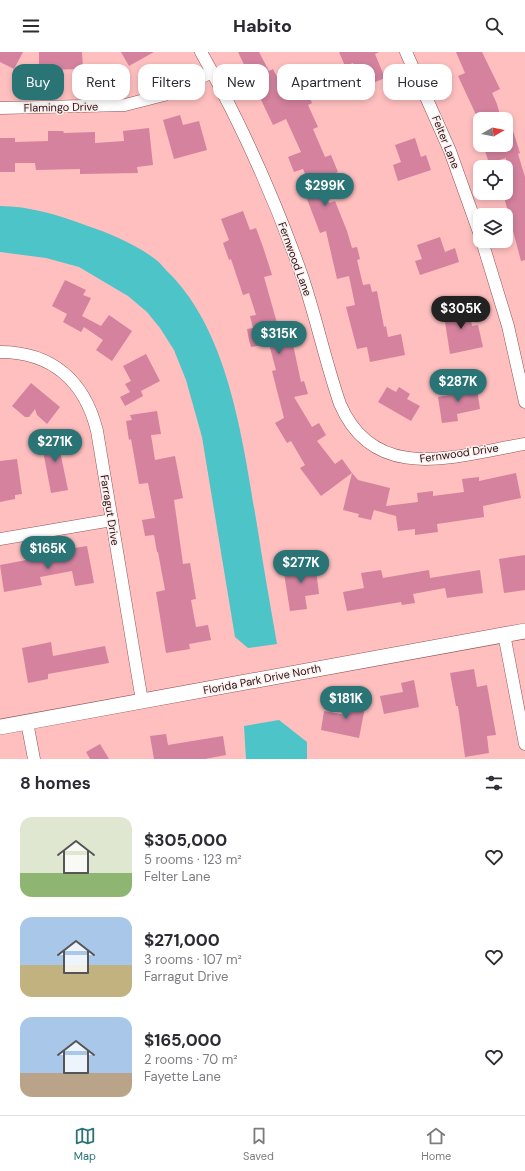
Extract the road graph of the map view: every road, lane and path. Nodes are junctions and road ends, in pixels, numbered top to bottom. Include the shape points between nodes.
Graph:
1 (201, 52) edge
2 (406, 52) edge
3 (212, 72) junction
4 (0, 108) edge
5 (473, 215) edge
6 (484, 248) edge
7 (0, 352) edge
8 (525, 402) edge
9 (525, 444) edge
10 (394, 455) joint
11 (112, 520) junction
12 (0, 539) edge
13 (525, 630) edge
14 (504, 634) junction
15 (142, 701) junction
16 (27, 722) junction
17 (0, 727) edge
18 (525, 744) edge
19 (34, 759) edge

1 - 3 street
2 - 5 street, Felter Lane via 450,150
3 - 4 street, Flamingo Drive via 164,95 125,105
3 - 10 street, Fernwood Lane via 284,227 345,414 364,438
6 - 8 street via 508,326
7 - 11 street, Farragut Drive via 43,360 60,369 79,389 90,408 97,432
9 - 10 street, Fernwood Drive via 427,460
11 - 12 street
11 - 15 street, Farragut Drive
13 - 14 street, Florida Park Drive North
14 - 15 street, Florida Park Drive North
14 - 18 street
15 - 16 street, Florida Park Drive North
16 - 17 street, Florida Park Drive North
16 - 19 street

